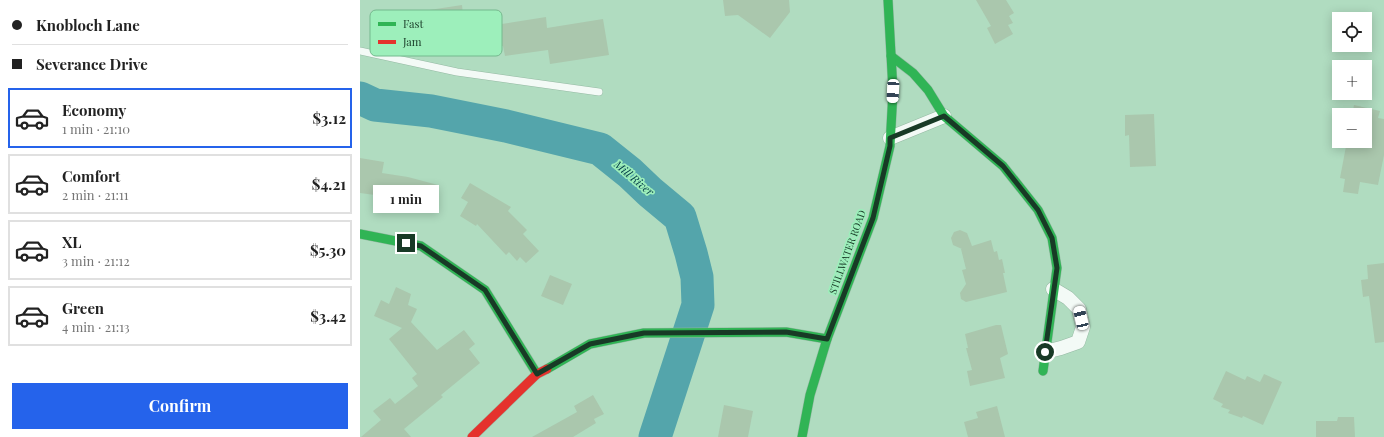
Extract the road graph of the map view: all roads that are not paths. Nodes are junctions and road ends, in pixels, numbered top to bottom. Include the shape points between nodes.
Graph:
1 (888, 0) edge
2 (360, 51) edge
3 (370, 53) edge
4 (383, 56) edge
5 (891, 56) junction
6 (599, 92) dead end
7 (944, 116) junction
8 (890, 138) junction
9 (360, 234) edge
10 (1053, 289) junction
11 (827, 339) junction
12 (1045, 352) junction
13 (1043, 370) dead end
14 (537, 374) junction
15 (472, 437) edge
16 (802, 437) edge

1 - 5 street, STILLWATER ROAD
2 - 3 lane
4 - 6 lane via 457,72
5 - 7 street via 913,73 928,90
5 - 8 street, STILLWATER ROAD via 893,91
7 - 8 street
7 - 10 street via 1003,166 1038,210 1052,238 1057,268
8 - 11 street, STILLWATER ROAD via 873,218
9 - 14 street via 421,246 485,290
10 - 12 street
10 - 12 street via 1068,298 1079,309 1083,327 1078,342
11 - 14 street via 786,332 644,333 590,344
11 - 16 street, STILLWATER ROAD via 810,395
12 - 13 street
14 - 15 street

